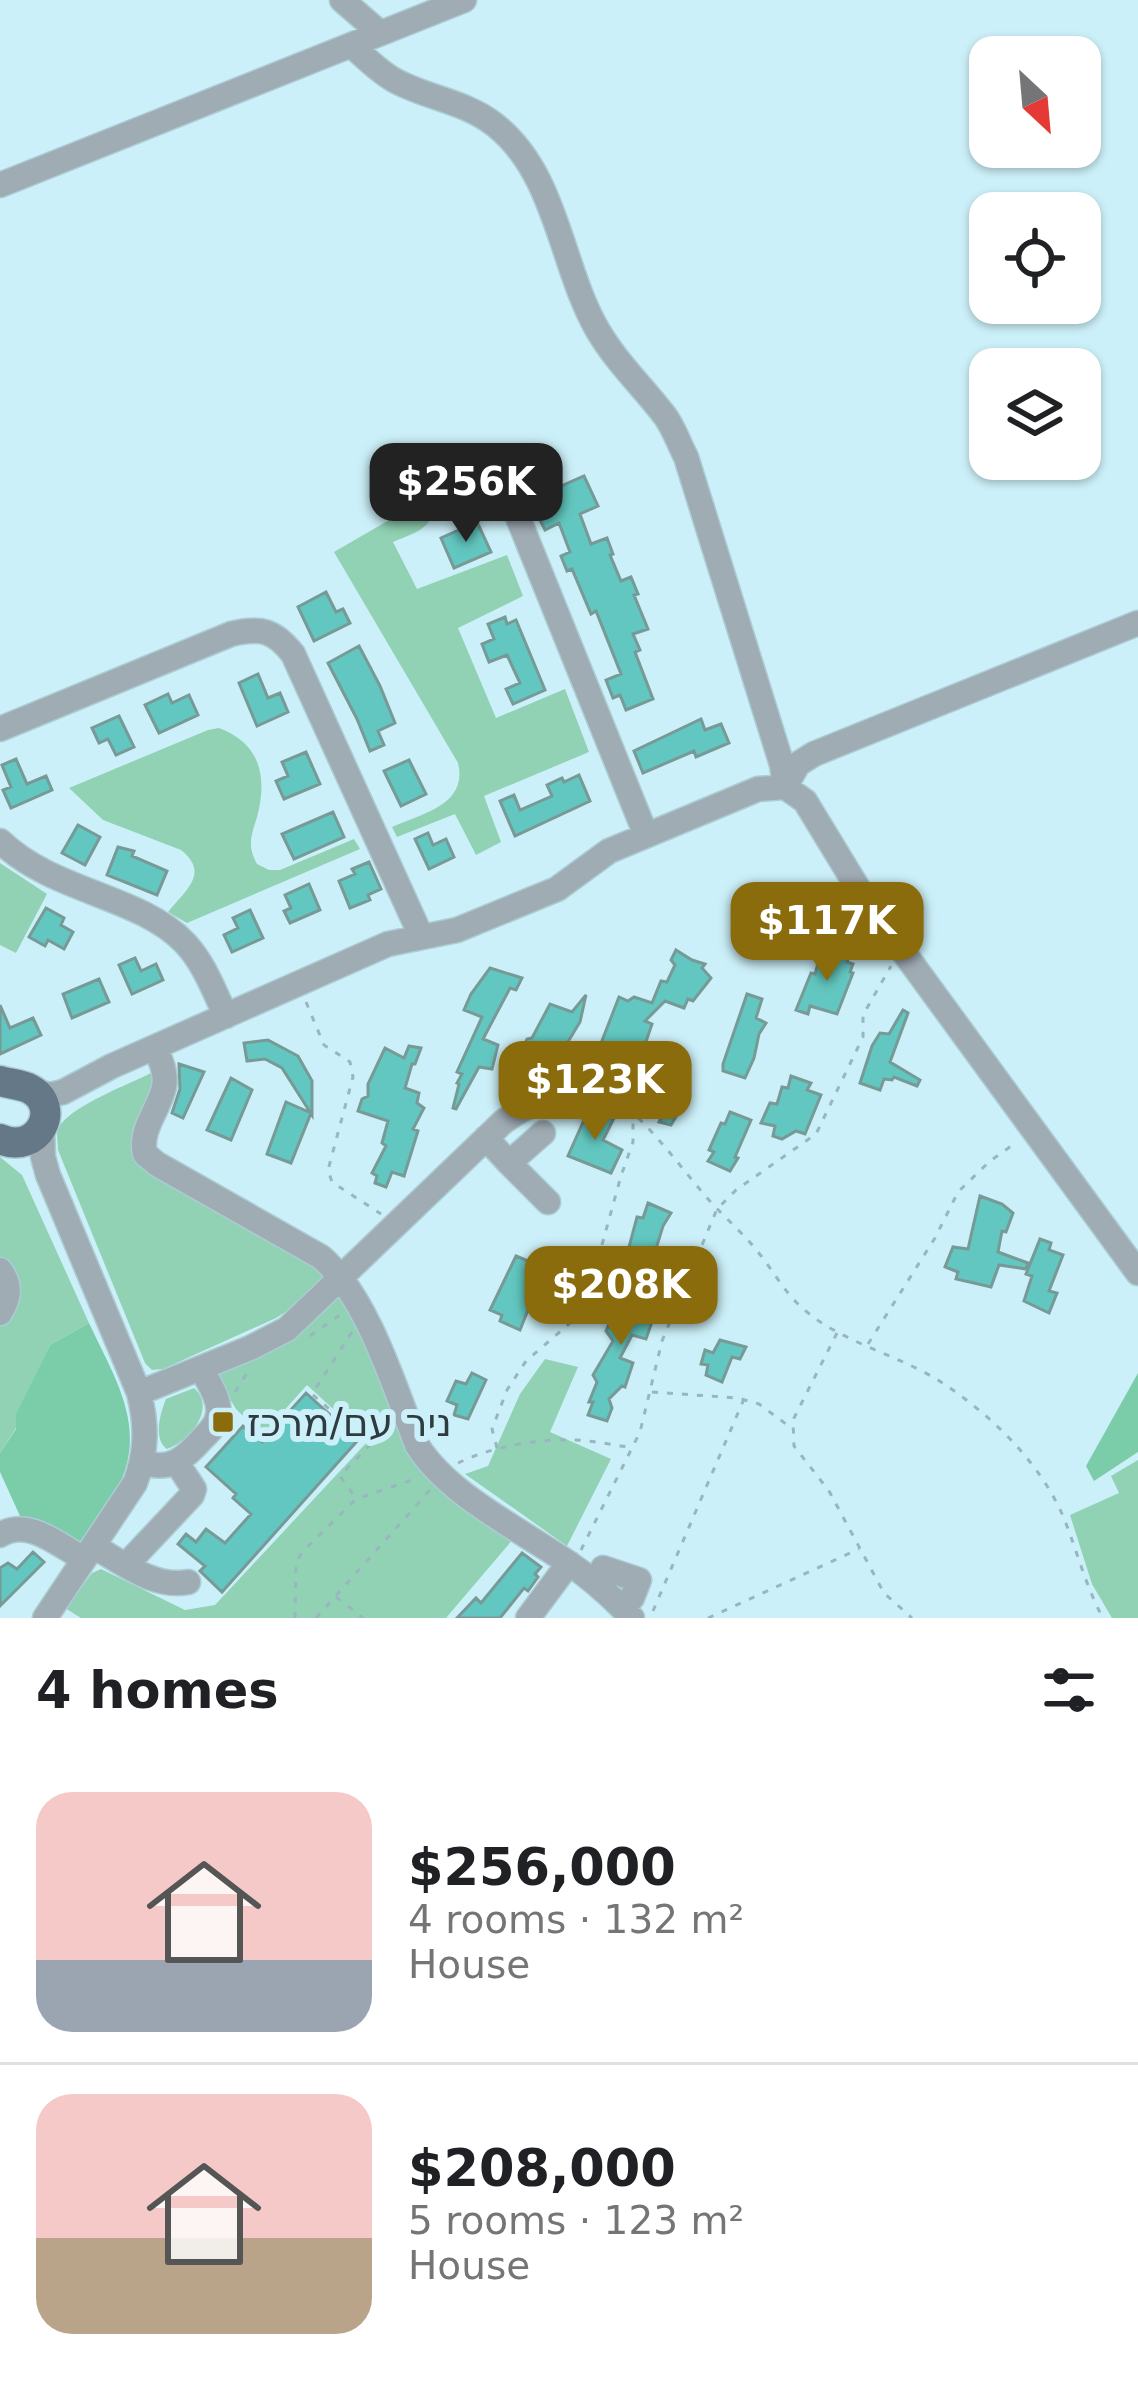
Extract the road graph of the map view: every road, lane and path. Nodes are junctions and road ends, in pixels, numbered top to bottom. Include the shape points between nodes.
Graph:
1 (342, 0) edge
2 (464, 0) edge
3 (380, 33) junction
4 (351, 45) junction
5 (0, 185) edge
6 (502, 478) dead end
7 (1138, 623) edge
8 (0, 729) edge
9 (784, 787) junction
10 (646, 835) junction
11 (0, 841) edge
12 (421, 936) junction
13 (901, 949) junction
14 (298, 984) junction
15 (226, 1016) junction
16 (155, 1047) junction
17 (597, 1091) joint
18 (22, 1099) edge
19 (633, 1111) junction
20 (1034, 1130) junction
21 (543, 1132) dead end
22 (486, 1138) junction
23 (5, 1141) edge
24 (509, 1163) junction
25 (50, 1179) junction
26 (548, 1202) dead end
27 (717, 1209) junction
28 (396, 1225) junction
29 (0, 1270) edge
30 (1138, 1273) edge
31 (342, 1277) junction
32 (360, 1309) junction
33 (0, 1313) edge
34 (838, 1332) junction
35 (300, 1344) dead end
36 (867, 1345) junction
37 (201, 1368) junction
38 (250, 1368) dead end
39 (651, 1392) junction
40 (139, 1393) junction
41 (744, 1399) junction
42 (218, 1419) junction
43 (791, 1428) junction
44 (632, 1448) junction
45 (497, 1450) junction
46 (142, 1462) junction
47 (177, 1462) junction
48 (441, 1473) junction
49 (356, 1499) junction
50 (0, 1535) edge
51 (859, 1549) junction
52 (88, 1552) junction
53 (127, 1564) junction
54 (571, 1565) junction
55 (603, 1568) dead end
56 (188, 1582) dead end
57 (334, 1597) junction
58 (627, 1613) edge
59 (45, 1618) edge
60 (295, 1618) edge
61 (316, 1618) edge
62 (363, 1618) edge
63 (528, 1618) edge
64 (650, 1618) edge
65 (708, 1618) edge
66 (912, 1618) edge
67 (1103, 1618) edge

1 - 3 street
2 - 3 street
3 - 4 street
4 - 5 street
4 - 9 street via 397,82 494,124 520,150 594,325 668,420 686,457
6 - 10 street
7 - 9 street via 814,754
8 - 12 street via 231,634 281,638
9 - 10 street via 758,789
9 - 13 street via 805,801
10 - 12 street via 609,850 556,889
11 - 15 street via 38,870 169,927 190,947
12 - 14 street
13 - 20 street
13 - 27 path via 863,1015 863,1037 816,1135
14 - 15 street
14 - 28 path via 324,1046 350,1062 353,1077 328,1170 332,1183
15 - 16 street
16 - 18 street via 75,1087
16 - 31 street via 164,1088 143,1139 145,1154
17 - 19 path
17 - 22 street via 524,1106
18 - 23 main road via 28,1141
18 - 25 street
19 - 27 path
19 - 45 path via 633,1142 590,1288 576,1318 526,1361 507,1390 492,1429
20 - 30 street
20 - 36 path via 958,1192
21 - 24 street
22 - 24 street
22 - 28 street
23 - 25 street
24 - 26 street
25 - 40 street
27 - 34 path via 798,1304
27 - 39 path via 662,1341
28 - 31 street
29 - 33 street via 9,1283
31 - 32 street
31 - 37 street via 287,1329
32 - 35 path
32 - 48 street via 417,1444
32 - 49 path via 312,1394 370,1445 340,1476
34 - 36 path
34 - 43 path
36 - 67 path via 964,1397 1024,1456 1061,1511
37 - 40 street
37 - 42 street
38 - 42 path
39 - 41 path
39 - 44 path
40 - 46 street
41 - 43 path
41 - 64 path
42 - 47 street
43 - 51 path via 794,1446
44 - 45 path via 573,1440
44 - 54 path
45 - 48 path
46 - 47 street
46 - 52 street
47 - 53 street via 192,1495
48 - 49 path
48 - 54 street
48 - 57 path
49 - 60 path via 296,1563
50 - 52 street via 27,1528
51 - 65 path
51 - 66 path via 884,1593
52 - 53 street
52 - 59 street
53 - 56 street via 159,1582
54 - 58 street
54 - 63 street
55 - 58 street via 639,1580
57 - 61 path
57 - 62 path

